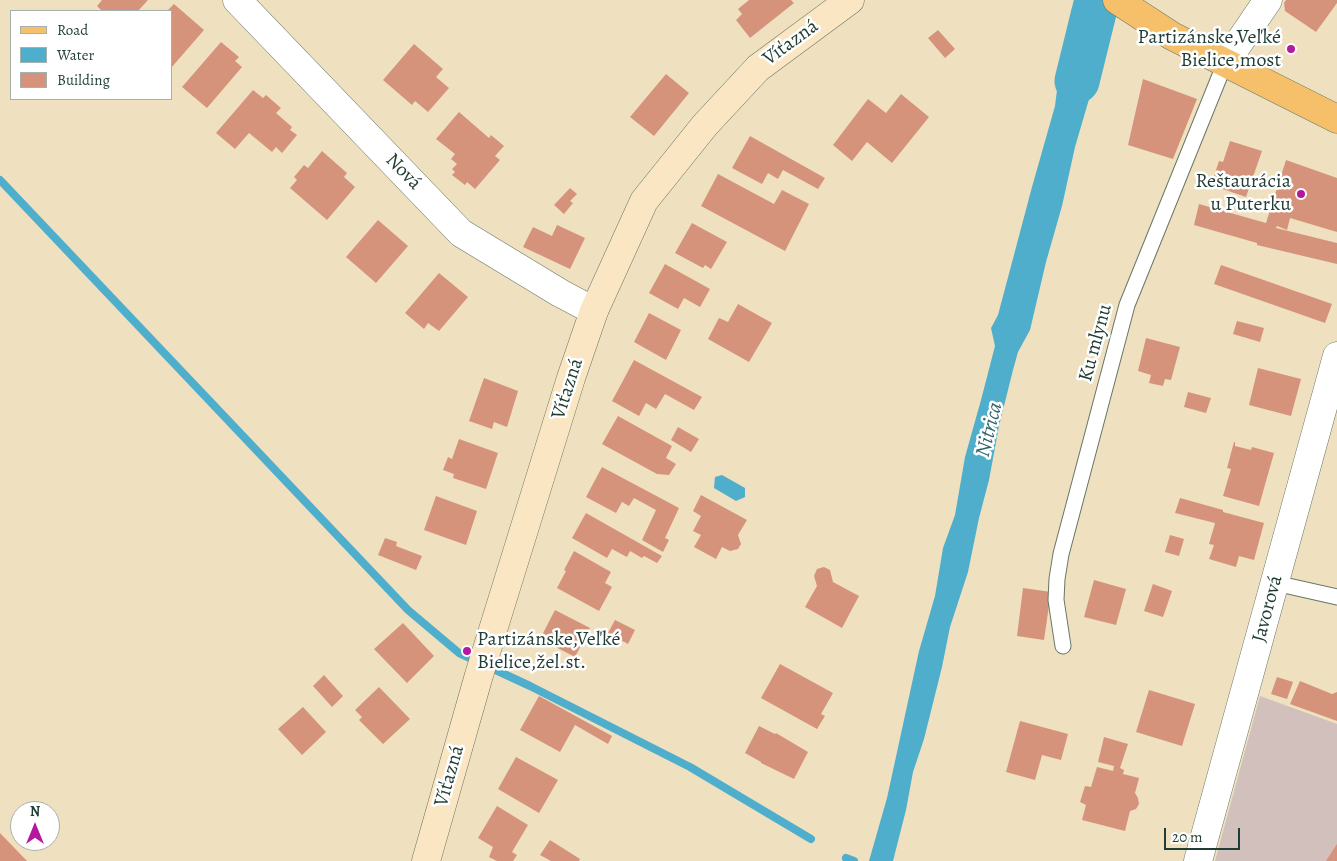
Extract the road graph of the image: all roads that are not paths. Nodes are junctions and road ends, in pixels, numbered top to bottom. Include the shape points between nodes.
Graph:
1 (237, 0) edge
2 (850, 0) edge
3 (1117, 0) edge
4 (1268, 0) edge
5 (1225, 63) junction
6 (1337, 119) edge
7 (594, 311) junction
8 (1337, 356) edge
9 (1275, 582) junction
10 (1337, 597) edge
11 (1063, 646) dead end
12 (426, 861) edge
13 (1198, 861) edge

1 - 7 street, Nová via 461,233
2 - 7 main road, Víťazná via 758,68 705,125 644,201
3 - 5 main road via 1172,36
4 - 5 street
5 - 6 main road
5 - 11 lane, Ku mlynu via 1127,305 1061,554 1056,600
7 - 12 main road, Víťazná via 570,378 482,665
8 - 9 street, Javorová
9 - 10 lane
9 - 13 street, Javorová

